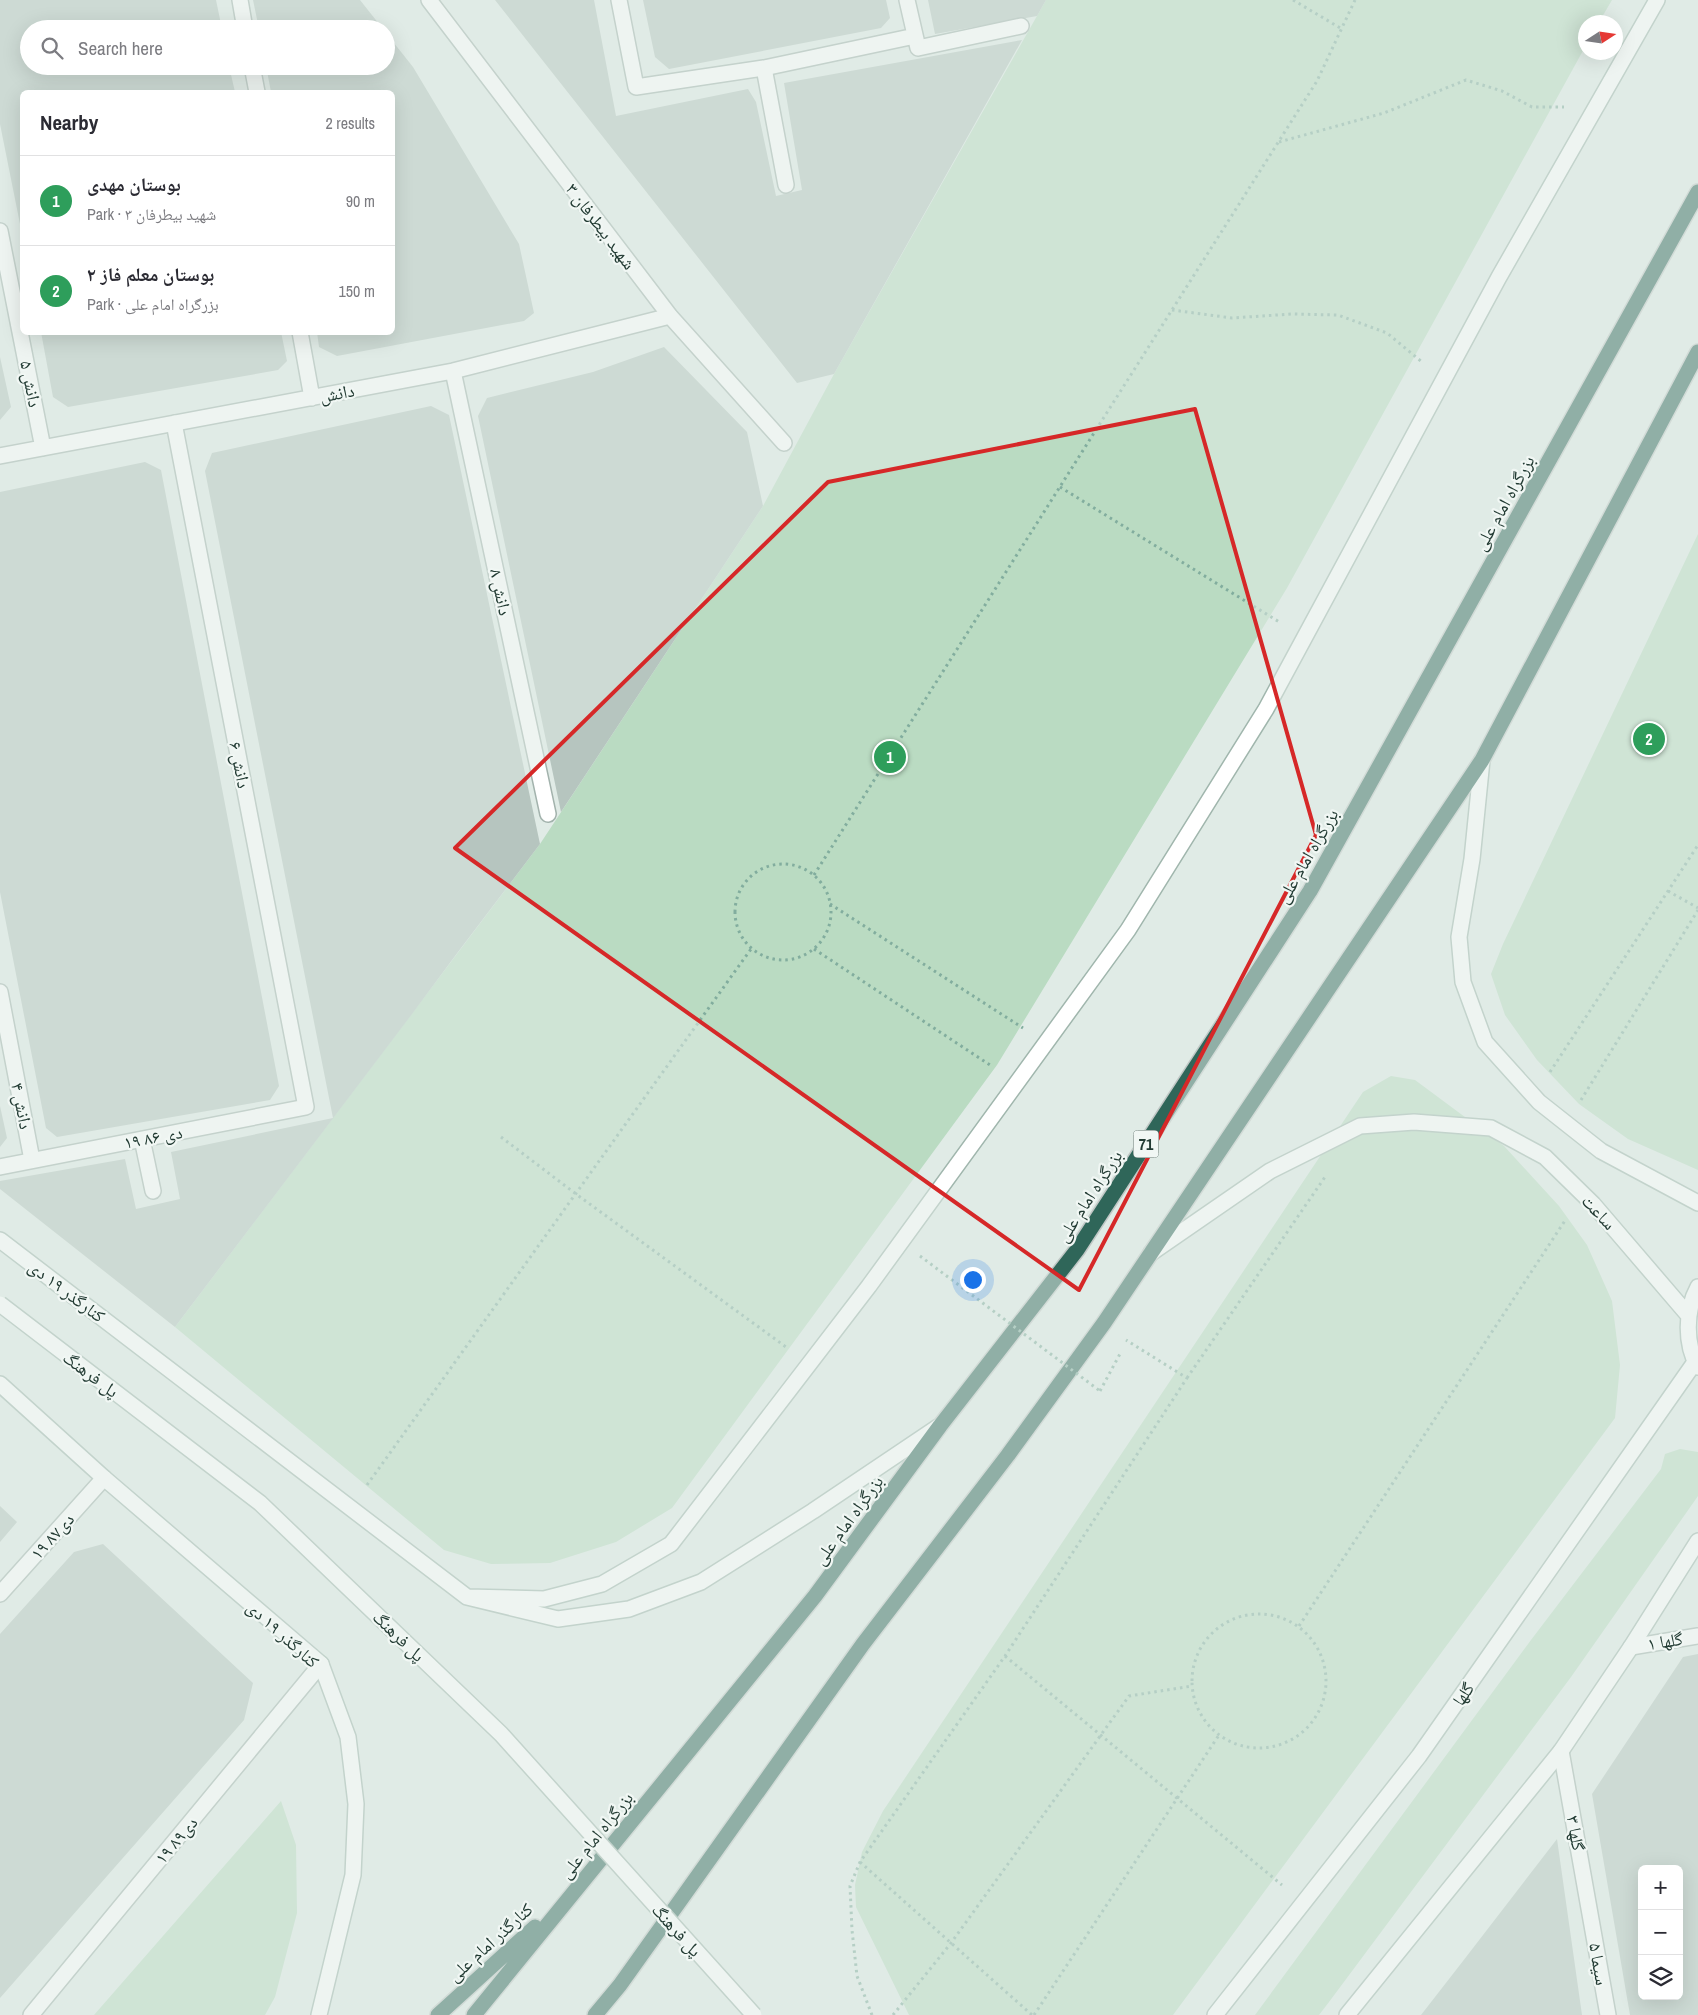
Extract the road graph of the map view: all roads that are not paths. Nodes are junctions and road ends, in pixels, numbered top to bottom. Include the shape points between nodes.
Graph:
1 (240, 0) edge
2 (429, 0) edge
3 (619, 0) edge
4 (908, 0) edge
5 (1657, 0) edge
6 (243, 20) edge
7 (1021, 26) dead end
8 (915, 36) junction
9 (764, 68) junction
10 (254, 75) edge
11 (257, 90) edge
12 (786, 185) dead end
13 (1698, 192) edge
14 (0, 231) edge
15 (670, 316) junction
16 (20, 330) edge
17 (21, 335) edge
18 (301, 335) edge
19 (1698, 352) edge
20 (453, 371) junction
21 (312, 398) junction
22 (174, 423) junction
23 (784, 443) dead end
24 (44, 448) junction
25 (0, 456) edge
26 (1482, 760) junction
27 (548, 814) dead end
28 (0, 992) edge
29 (306, 1107) joint
30 (142, 1139) junction
31 (32, 1160) junction
32 (0, 1166) edge
33 (153, 1191) dead end
34 (1698, 1203) edge
35 (0, 1240) edge
36 (1151, 1253) junction
37 (1698, 1287) edge
38 (0, 1304) edge
39 (1689, 1316) junction
40 (1696, 1364) edge
41 (0, 1384) edge
42 (940, 1426) junction
43 (104, 1478) junction
44 (1698, 1541) edge
45 (0, 1594) edge
46 (467, 1597) junction
47 (1698, 1636) edge
48 (1631, 1647) junction
49 (321, 1664) junction
50 (1561, 1751) junction
51 (568, 1898) junction
52 (1590, 1914) joint
53 (620, 1985) junction
54 (31, 2015) edge
55 (319, 2015) edge
56 (438, 2015) edge
57 (474, 2015) edge
58 (594, 2015) edge
59 (605, 2015) edge
60 (754, 2015) edge
61 (1215, 2015) edge
62 (1347, 2015) edge
63 (1608, 2015) edge

1 - 6 main road
2 - 15 main road, شهید بیطرفان ۳
3 - 9 main road via 636,87
4 - 8 main road
5 - 46 main road via 1498,277 1266,708 1128,930 869,1286 671,1544 602,1584 544,1598
7 - 8 main road via 918,48
8 - 9 main road
9 - 12 main road
10 - 11 main road
13 - 42 highway, بزرگراه امام علی / 71 via 1310,891 1077,1250
14 - 16 main road, دانش ۵
15 - 20 main road, دانش
15 - 23 main road, شهید بیطرفان ۳
17 - 24 main road, دانش ۵
18 - 21 main road
19 - 26 highway
20 - 21 main road, دانش
20 - 27 main road, دانش ۸
21 - 22 main road, دانش
22 - 24 main road, دانش
22 - 29 main road, ۶ دانش
24 - 25 main road, دانش
26 - 34 main road via 1472,859 1459,937 1463,982 1485,1042 1534,1097 1601,1151
26 - 36 highway
28 - 31 main road, دانش ۴
29 - 30 main road, ۱۹ دی ۸۶
30 - 31 main road, ۱۹ دی ۸۶
30 - 33 main road
31 - 32 main road, ۱۹ دی ۸۶
35 - 46 main road, کنارگذر ۱۹ دی
36 - 39 main road, ساعت via 1270,1171 1360,1126 1414,1122 1491,1128 1545,1157 1582,1194
36 - 53 highway via 1008,1454 863,1644
37 - 39 main road
38 - 60 main road, پل فرهنگ, bridge via 260,1503 501,1734
39 - 40 main road via 1689,1339
40 - 61 main road, گلها via 1419,1756
41 - 43 main road, کنارگذر ۱۹ دی
42 - 46 main road via 701,1582 629,1609 558,1619
42 - 51 highway, بزرگراه امام علی / 71 via 815,1596
43 - 45 main road, ۱۹ دی۸۷
43 - 49 main road, کنارگذر ۱۹ دی
44 - 48 main road
47 - 48 main road, گلها ۱
48 - 50 main road
49 - 54 main road, ۱۹ دی۸۹
49 - 55 main road, کنارگذر ۱۹ دی via 348,1737 356,1804 353,1875
50 - 52 main road, گلها ۳
50 - 62 main road
51 - 56 highway, کنارگذر امام علی
51 - 57 highway, بزرگراه امام علی / 71
52 - 63 main road, سیما ۵
53 - 58 highway
53 - 59 highway

